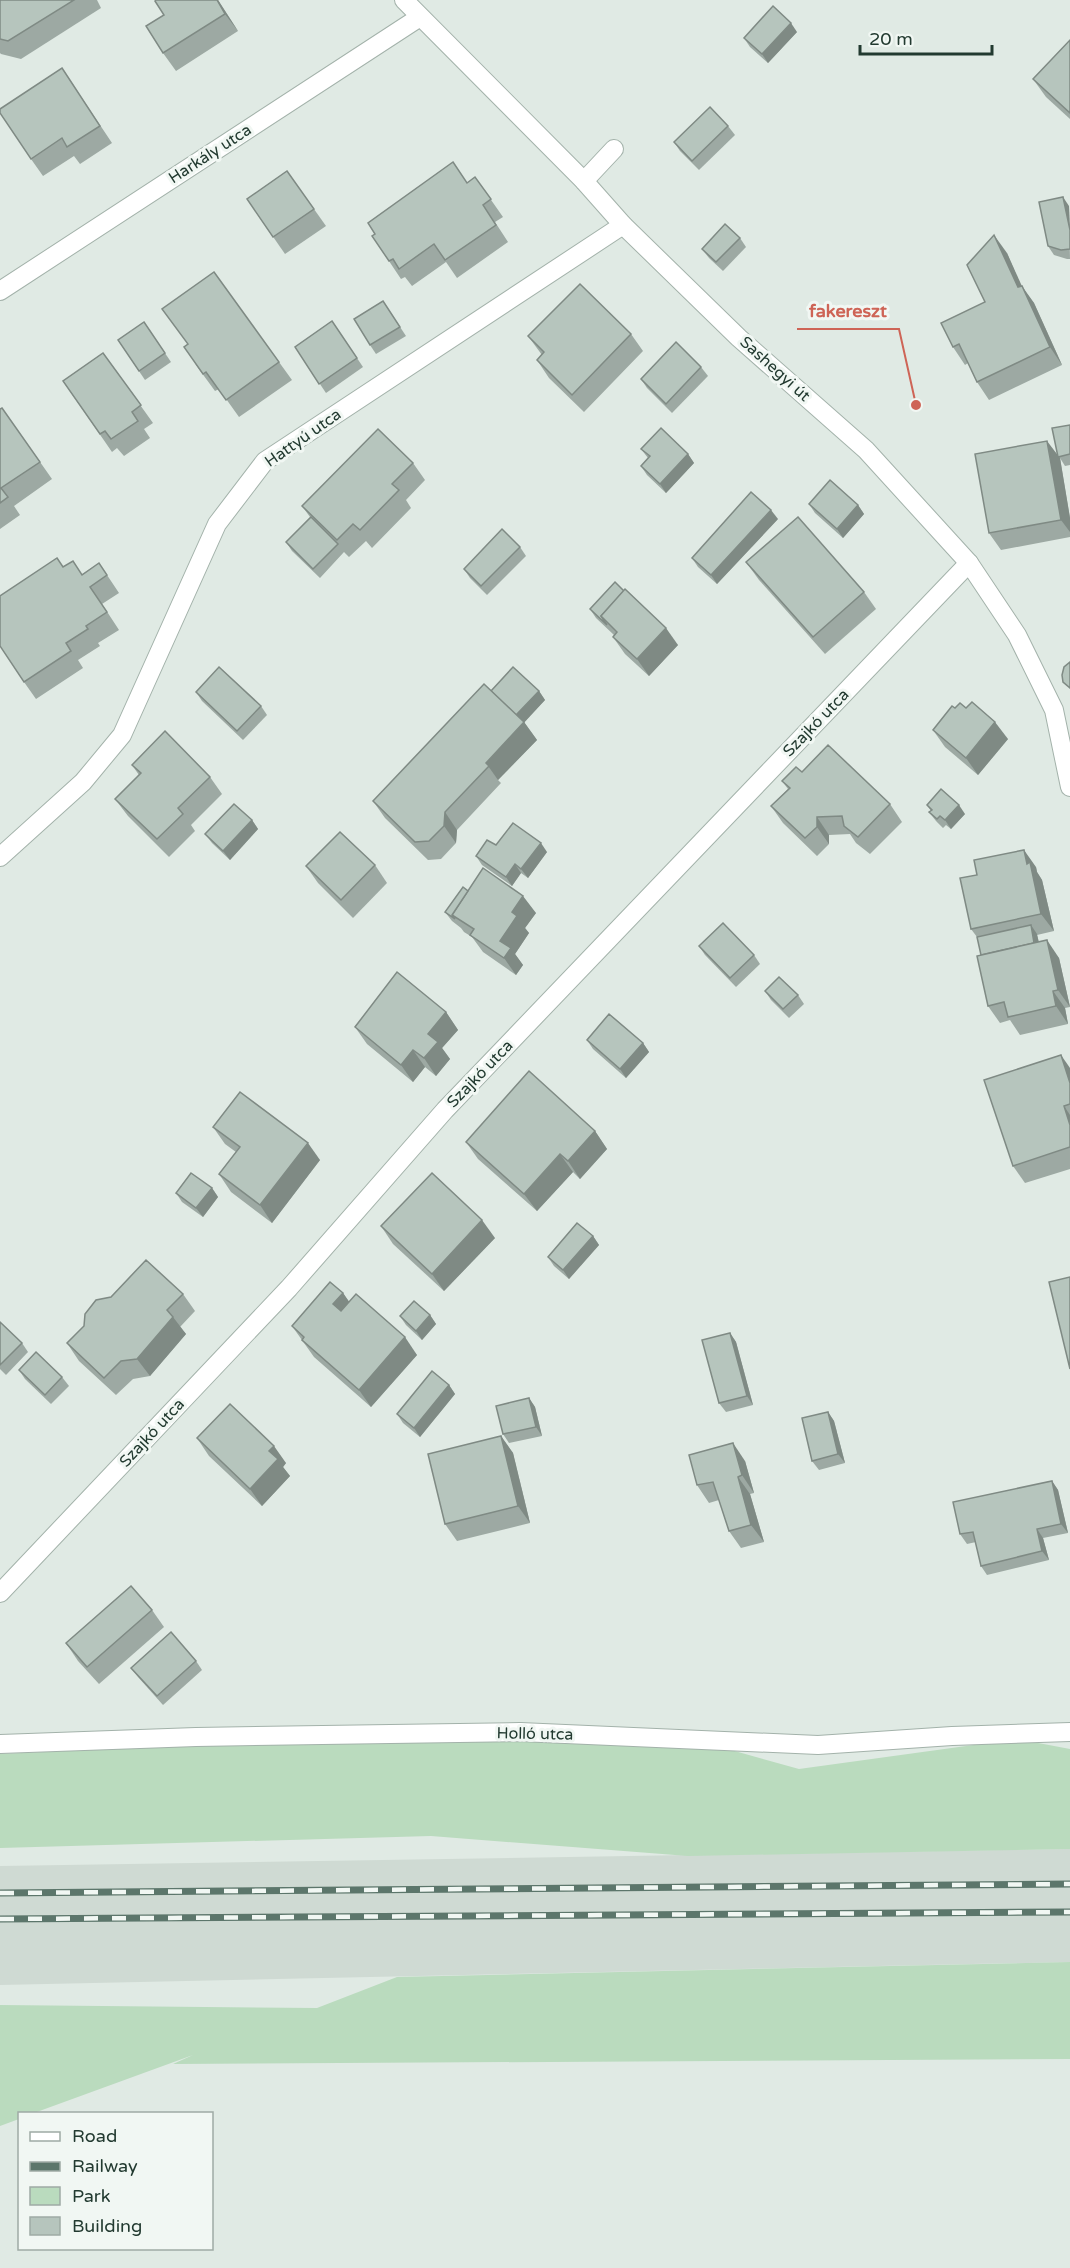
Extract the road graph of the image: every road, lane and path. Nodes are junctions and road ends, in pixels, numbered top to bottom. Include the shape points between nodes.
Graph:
1 (404, 0) edge
2 (420, 17) junction
3 (614, 149) dead end
4 (584, 181) junction
5 (623, 225) junction
6 (0, 291) edge
7 (969, 563) junction
8 (1070, 787) edge
9 (0, 857) edge
10 (0, 1593) edge
11 (1070, 1732) edge
12 (0, 1744) edge

1 - 2 street, Sashegyi út
2 - 4 street, Sashegyi út
2 - 6 street, Harkály utca
3 - 4 street
4 - 5 street, Sashegyi út
5 - 7 street, Sashegyi út via 740,339 866,450
5 - 9 street, Hattyú utca via 265,461 217,524 122,735 83,782
7 - 8 street, Sashegyi út via 1017,635 1054,710
7 - 10 street, Szajkó utca via 446,1110 289,1288
11 - 12 street, Holló utca via 818,1745 520,1732

